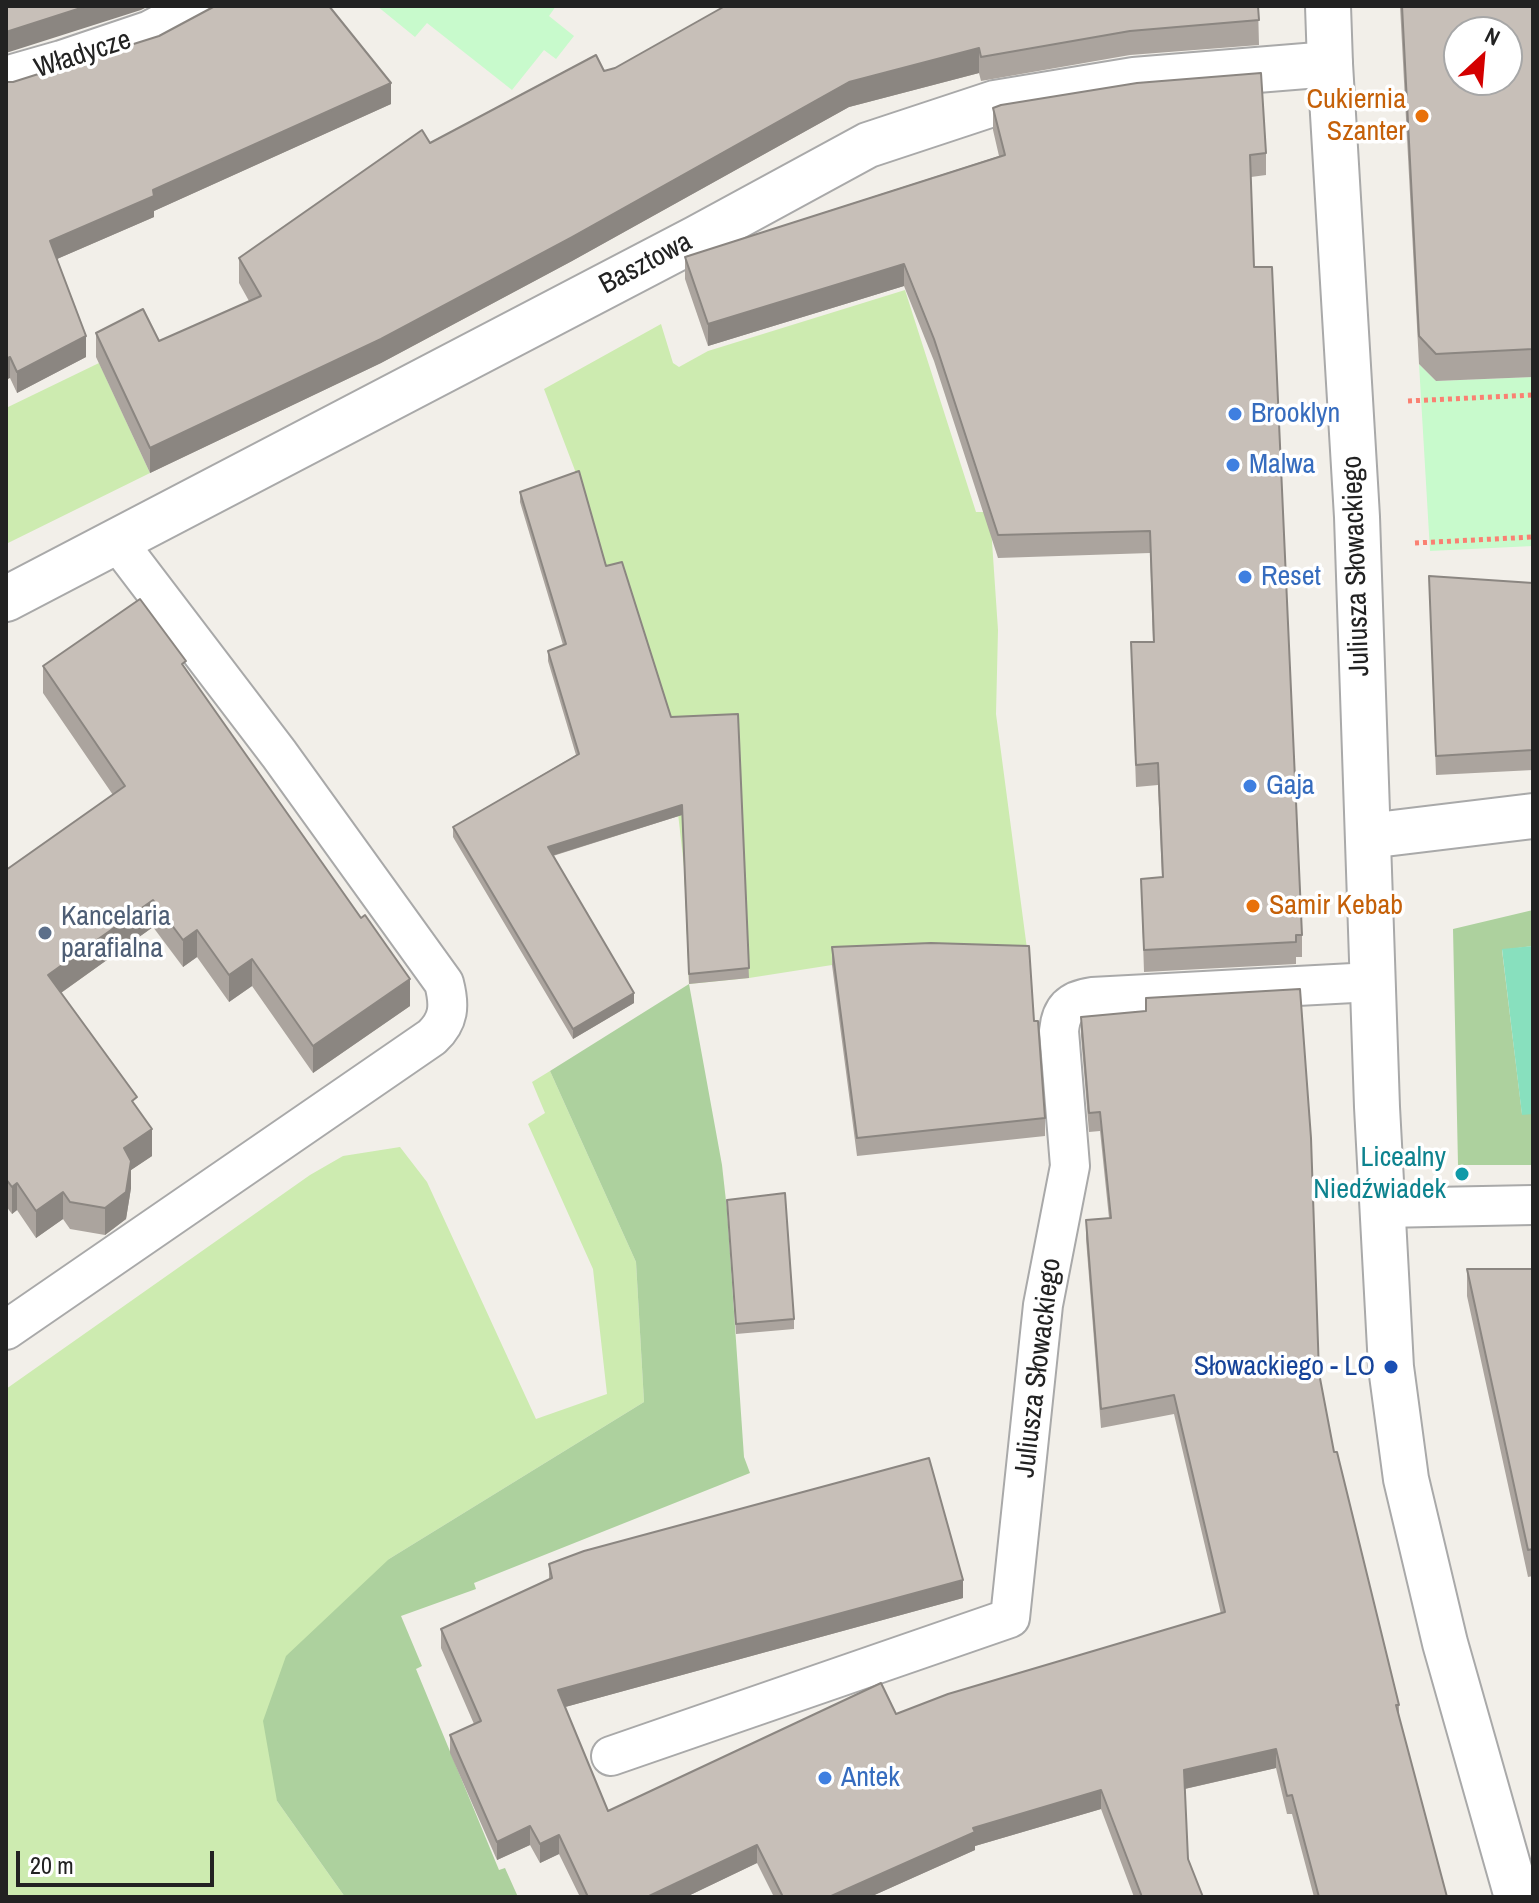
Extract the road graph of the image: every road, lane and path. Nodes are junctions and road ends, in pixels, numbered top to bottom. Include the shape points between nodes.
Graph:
1 (202, 6) edge
2 (1328, 6) edge
3 (1330, 64) junction
4 (6, 79) edge
5 (1533, 395) edge
6 (1408, 401) dead end
7 (1533, 537) edge
8 (116, 540) junction
9 (1414, 543) dead end
10 (6, 599) edge
11 (1533, 816) edge
12 (1368, 836) junction
13 (1372, 982) junction
14 (1533, 1205) edge
15 (1382, 1208) junction
16 (6, 1330) edge
17 (611, 1756) dead end
18 (1517, 1897) edge

1 - 4 street, Władycze via 151,33
2 - 3 street, Juliusza Słowackiego
3 - 8 street, Basztowa via 1134,80 995,103 868,145
3 - 12 street, Juliusza Słowackiego via 1357,517
5 - 6 path
7 - 9 path
8 - 10 street, Basztowa
8 - 16 lane via 444,983 449,1012 432,1037
11 - 12 street
12 - 13 street, Juliusza Słowackiego
13 - 15 street, Juliusza Słowackiego
13 - 17 lane, Juliusza Słowackiego via 1092,997 1067,1006 1059,1031 1070,1166 1043,1305 1010,1618
14 - 15 lane
15 - 18 street, Juliusza Słowackiego via 1391,1367 1406,1479 1445,1643

